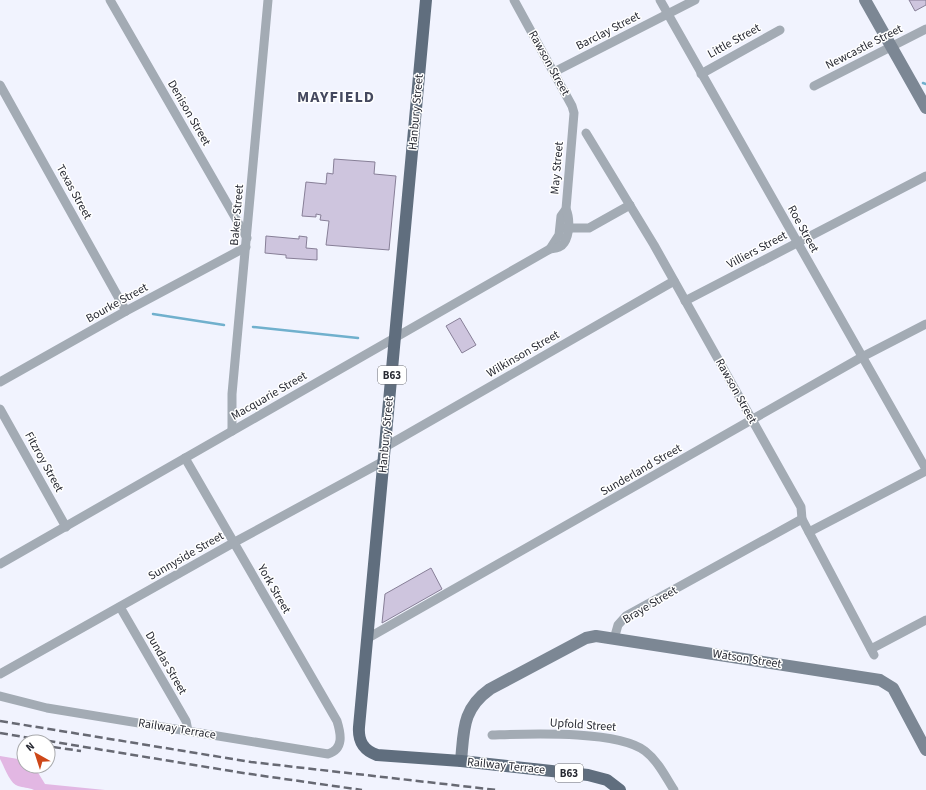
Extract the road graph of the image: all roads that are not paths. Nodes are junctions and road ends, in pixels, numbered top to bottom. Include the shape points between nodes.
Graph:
1 (110, 0) edge
2 (268, 0) edge
3 (426, 0) edge
4 (514, 0) edge
5 (660, 0) edge
6 (695, 0) edge
7 (865, 0) edge
8 (668, 14) junction
9 (926, 29) edge
10 (780, 30) dead end
11 (891, 47) junction
12 (554, 72) junction
13 (701, 74) junction
14 (0, 85) edge
15 (814, 86) dead end
16 (926, 108) edge
17 (573, 130) joint
18 (586, 132) dead end
19 (926, 176) edge
20 (630, 205) junction
21 (564, 228) junction
22 (247, 242) junction
23 (796, 243) junction
24 (674, 281) junction
25 (686, 301) junction
26 (126, 311) junction
27 (926, 324) edge
28 (395, 337) junction
29 (862, 357) junction
30 (0, 382) edge
31 (0, 409) edge
32 (753, 421) junction
33 (232, 432) junction
34 (385, 447) junction
35 (185, 458) junction
36 (384, 461) junction
37 (926, 470) edge
38 (802, 519) junction
39 (66, 527) junction
40 (809, 532) junction
41 (233, 543) junction
42 (0, 564) edge
43 (120, 607) junction
44 (926, 620) edge
45 (368, 638) junction
46 (614, 639) junction
47 (0, 674) edge
48 (0, 696) edge
49 (188, 731) junction
50 (340, 733) joint
51 (492, 735) dead end
52 (366, 748) joint
53 (926, 750) edge
54 (461, 761) junction
55 (620, 790) edge
56 (674, 790) edge

1 - 22 street, Denison Street
2 - 22 street, Baker Street
3 - 28 main road, Hanbury Street / B63
4 - 12 street, Rawson Street
5 - 8 street, Roe Street
6 - 8 street, Barclay Street
7 - 11 street
8 - 12 street, Barclay Street
8 - 13 street, Roe Street
9 - 11 street, Newcastle Street
10 - 13 street, Little Street
11 - 15 street, Newcastle Street
11 - 16 street
12 - 17 street, Rawson Street via 572,106
13 - 23 street, Roe Street
14 - 26 street, Texas Street
17 - 21 street, May Street via 566,209 561,216
18 - 20 street, Rawson Street
19 - 23 street, Villiers Street
20 - 21 street via 589,228
20 - 24 street, Rawson Street
21 - 28 street, Macquarie Street via 565,243 559,247 550,249
22 - 26 street, Bourke Street
22 - 33 street, Baker Street via 232,394
23 - 25 street, Villiers Street
23 - 29 street, Roe Street
24 - 25 street, Rawson Street
24 - 34 street, Wilkinson Street
25 - 32 street, Rawson Street
26 - 30 street, Bourke Street
27 - 29 street, Sunderland Street
28 - 33 street, Macquarie Street
28 - 34 main road, Hanbury Street / B63
29 - 32 street, Sunderland Street
29 - 37 street, Roe Street
31 - 39 street, Fitzroy Street
32 - 38 street, Rawson Street via 801,507
32 - 45 street, Sunderland Street
33 - 35 street, Macquarie Street
34 - 36 main road, Hanbury Street / B63
35 - 39 street, Macquarie Street
35 - 41 street, York Street
36 - 41 street, Sunnyside Street
36 - 45 main road, Hanbury Street / B63
37 - 40 street
38 - 40 street, Rawson Street
38 - 46 street, Braye Street via 626,616 618,625
39 - 42 street, Macquarie Street
40 - 44 street, Rawson Street via 872,652
41 - 43 street, Sunnyside Street
41 - 50 street, York Street via 337,721
43 - 47 street, Sunnyside Street
43 - 49 street, Dundas Street via 186,721
45 - 52 main road, Hanbury Street / B63 via 359,732
46 - 53 street, Watson Street via 880,680 893,688
46 - 54 street via 596,636 586,638 482,696 467,716
48 - 49 street, Railway Terrace via 47,708
49 - 50 street, Railway Terrace via 328,754 336,752 340,745
51 - 56 street, Upfold Street via 542,734 625,741 653,758
52 - 54 main road, Railway Terrace / B63 via 381,755
54 - 55 main road, Railway Terrace / B63 via 594,776 607,780

